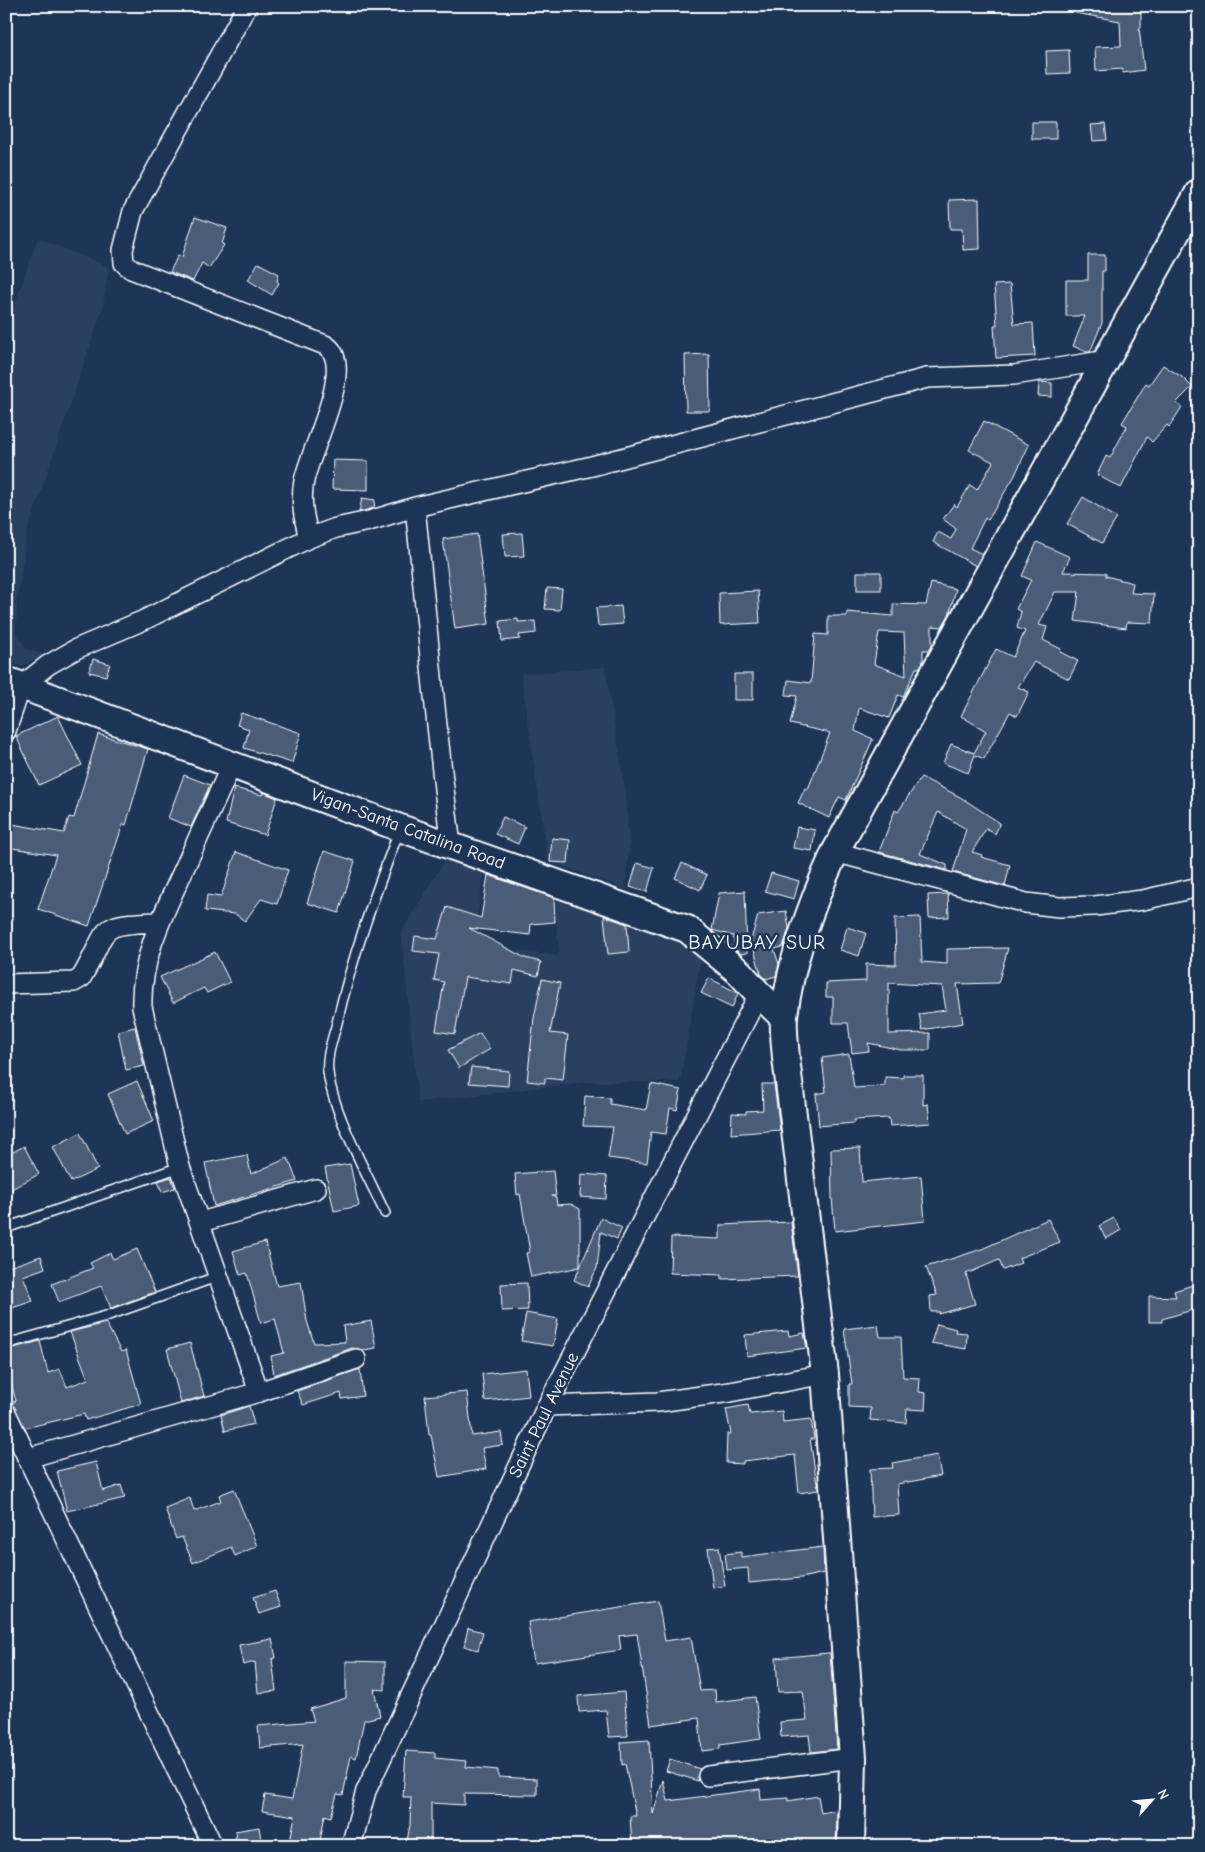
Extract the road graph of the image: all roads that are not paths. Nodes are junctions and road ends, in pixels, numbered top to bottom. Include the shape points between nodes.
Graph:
1 (247, 6) edge
2 (1199, 192) edge
3 (1108, 360) junction
4 (414, 507) junction
5 (309, 538) junction
6 (14, 683) edge
7 (6, 731) edge
8 (232, 764) junction
9 (400, 828) junction
10 (450, 845) junction
11 (835, 852) junction
12 (1199, 887) edge
13 (160, 922) junction
14 (6, 984) edge
15 (759, 994) junction
16 (784, 1018) junction
17 (180, 1167) junction
18 (316, 1189) dead end
19 (385, 1213) dead end
20 (201, 1222) junction
21 (6, 1228) edge
22 (220, 1276) junction
23 (6, 1344) edge
24 (356, 1359) dead end
25 (824, 1374) junction
26 (259, 1392) junction
27 (547, 1406) junction
28 (6, 1413) edge
29 (28, 1458) junction
30 (853, 1758) junction
31 (708, 1776) dead end
32 (213, 1846) edge
33 (351, 1846) edge
34 (851, 1846) edge

1 - 5 street via 133,211 123,250 124,263 131,269 325,345 332,351 338,367 334,391 304,481 303,517
2 - 3 main road
3 - 4 street via 1014,375 927,378 592,466
3 - 11 main road
4 - 5 street
4 - 10 street
5 - 6 street via 144,620 76,649
6 - 7 street
6 - 8 main road, Vigan-Santa Catalina Road
8 - 9 main road, Vigan-Santa Catalina Road
8 - 13 street
9 - 10 main road, Vigan-Santa Catalina Road
9 - 19 lane via 368,911 341,1003 328,1069 331,1090 342,1119
10 - 15 main road, Vigan-Santa Catalina Road via 687,929 739,972
11 - 12 street via 1026,903 1058,907 1143,900
11 - 16 main road via 813,900 796,958
13 - 14 street via 122,923 105,931 81,978 74,982
13 - 17 street via 146,961 142,1007
15 - 16 main road, Vigan-Santa Catalina Road
15 - 27 street, Saint Paul Avenue
16 - 25 main road via 795,1140
17 - 20 street
17 - 21 lane
18 - 20 street
20 - 22 street
22 - 23 lane via 106,1316
22 - 26 street
24 - 26 street
25 - 27 street via 658,1402
25 - 30 main road
26 - 29 street
27 - 33 street, Saint Paul Avenue via 366,1791
28 - 29 street
29 - 32 street
30 - 31 street
30 - 34 main road

